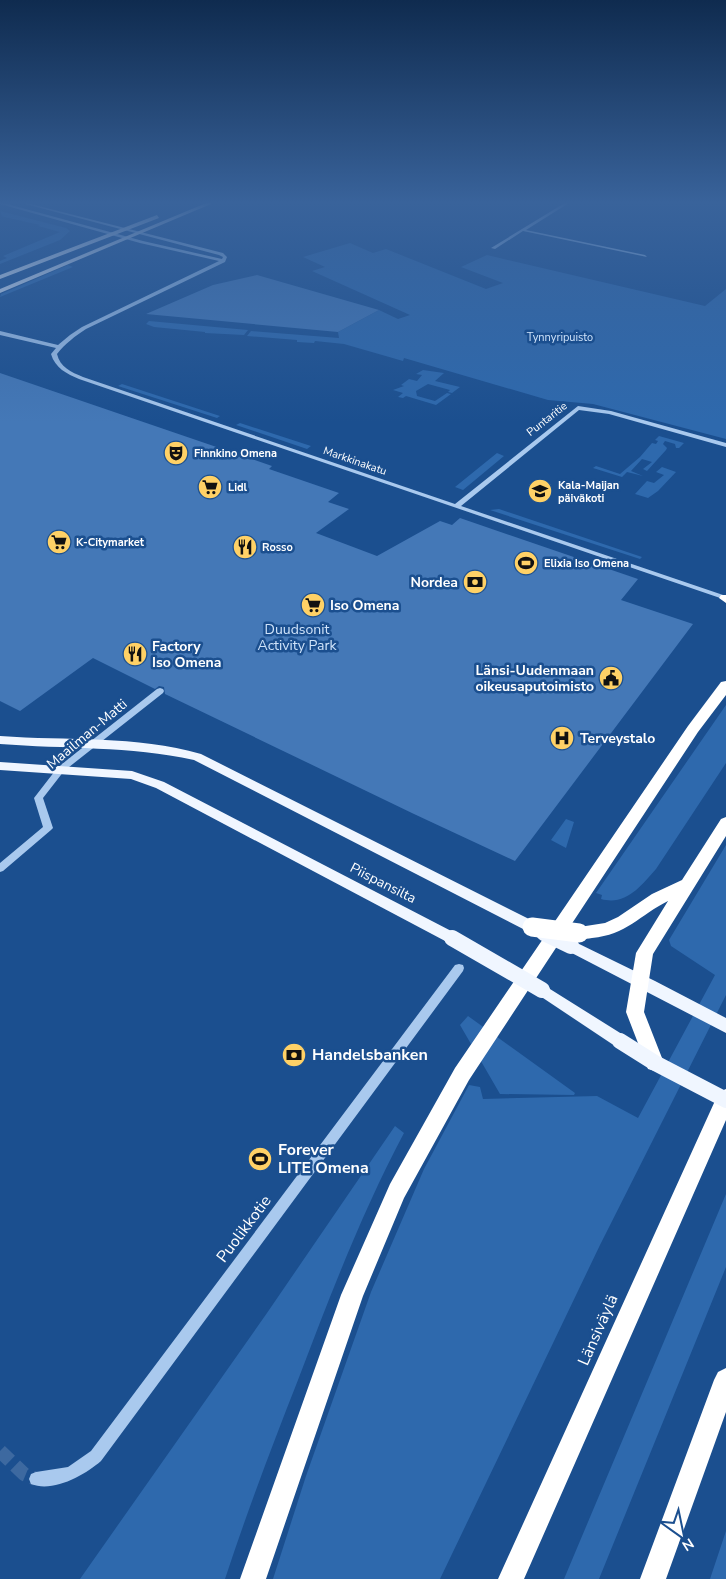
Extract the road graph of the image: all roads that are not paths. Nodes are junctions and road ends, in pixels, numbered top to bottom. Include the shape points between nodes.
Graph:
1 (41, 275) edge
2 (195, 275) edge
3 (0, 292) edge
4 (0, 333) edge
5 (59, 347) junction
6 (726, 445) edge
7 (456, 506) junction
8 (725, 598) edge
9 (726, 685) edge
10 (160, 691) dead end
11 (0, 740) edge
12 (94, 743) junction
13 (0, 766) edge
14 (61, 769) junction
15 (726, 823) edge
16 (0, 868) edge
17 (688, 884) junction
18 (532, 927) joint
19 (575, 940) junction
20 (459, 968) dead end
21 (645, 982) junction
22 (726, 1026) edge
23 (655, 1062) junction
24 (726, 1100) edge
25 (726, 1380) edge
26 (36, 1479) tunnel mouth
27 (253, 1579) edge
28 (511, 1579) edge
29 (653, 1579) edge

1 - 3 main road
2 - 5 street via 84,328
4 - 5 street
5 - 7 street, Markkinakatu via 54,354 55,360 81,378
6 - 7 street, Puntaritie via 609,412 578,408
7 - 8 street, Markkinakatu
9 - 27 highway via 462,1074 396,1191 352,1295
10 - 12 street, Maailman-Matti
11 - 12 main road, Piispansilta
12 - 14 street, Maailman-Matti
12 - 18 main road, Piispansilta via 157,748 197,757
13 - 14 main road, Piispansilta
14 - 16 street, Maailman-Matti via 38,798 48,828
14 - 23 main road, Piispansilta, bridge via 132,775 160,785 452,938 542,990
15 - 17 highway
17 - 19 highway via 624,922
17 - 21 highway via 645,953
18 - 19 highway, bridge
19 - 21 main road
20 - 26 street, Puolikkotie via 96,1456 64,1477
21 - 22 main road
21 - 23 highway via 635,1012
23 - 24 main road, Piispansilta, bridge
24 - 28 highway, Länsiväylä
25 - 29 highway

